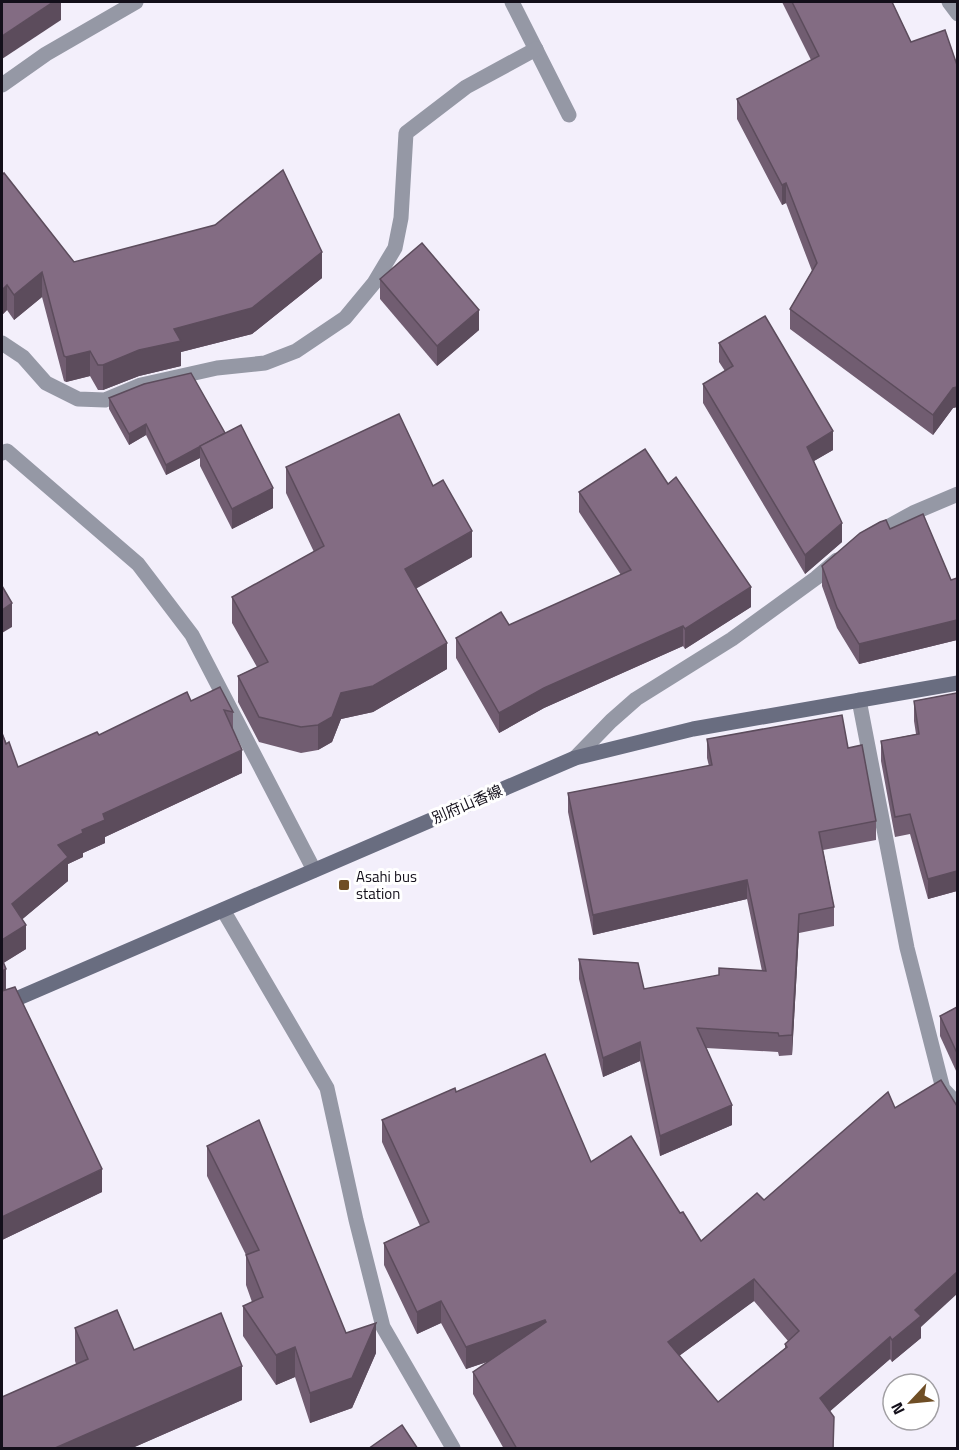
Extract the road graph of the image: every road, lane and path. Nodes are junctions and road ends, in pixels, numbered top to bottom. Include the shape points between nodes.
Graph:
1 (136, 2) edge
2 (512, 2) edge
3 (949, 2) edge
4 (957, 14) edge
5 (536, 49) junction
6 (2, 85) edge
7 (569, 115) dead end
8 (2, 343) edge
9 (2, 453) edge
10 (957, 494) edge
11 (957, 683) edge
12 (859, 700) junction
13 (575, 758) junction
14 (314, 870) junction
15 (223, 910) junction
16 (2, 1005) edge
17 (957, 1105) edge
18 (453, 1449) edge

1 - 6 street via 46,54
2 - 5 street
3 - 4 street
5 - 7 street
5 - 8 street via 466,87 406,134 401,218 395,248 374,283 345,318 296,351 265,363 217,368 141,385 105,400 78,399 46,383 23,357
9 - 14 street via 7,451 138,564 192,635
10 - 13 street via 913,513 850,549 732,639 636,699
11 - 12 main road, 別府山香線
12 - 13 main road, 別府山香線 via 693,729
12 - 17 street via 907,948 943,1089
13 - 14 main road, 別府山香線
14 - 15 main road, 別府山香線
15 - 16 main road, 別府山香線
15 - 18 street via 327,1088 383,1327

